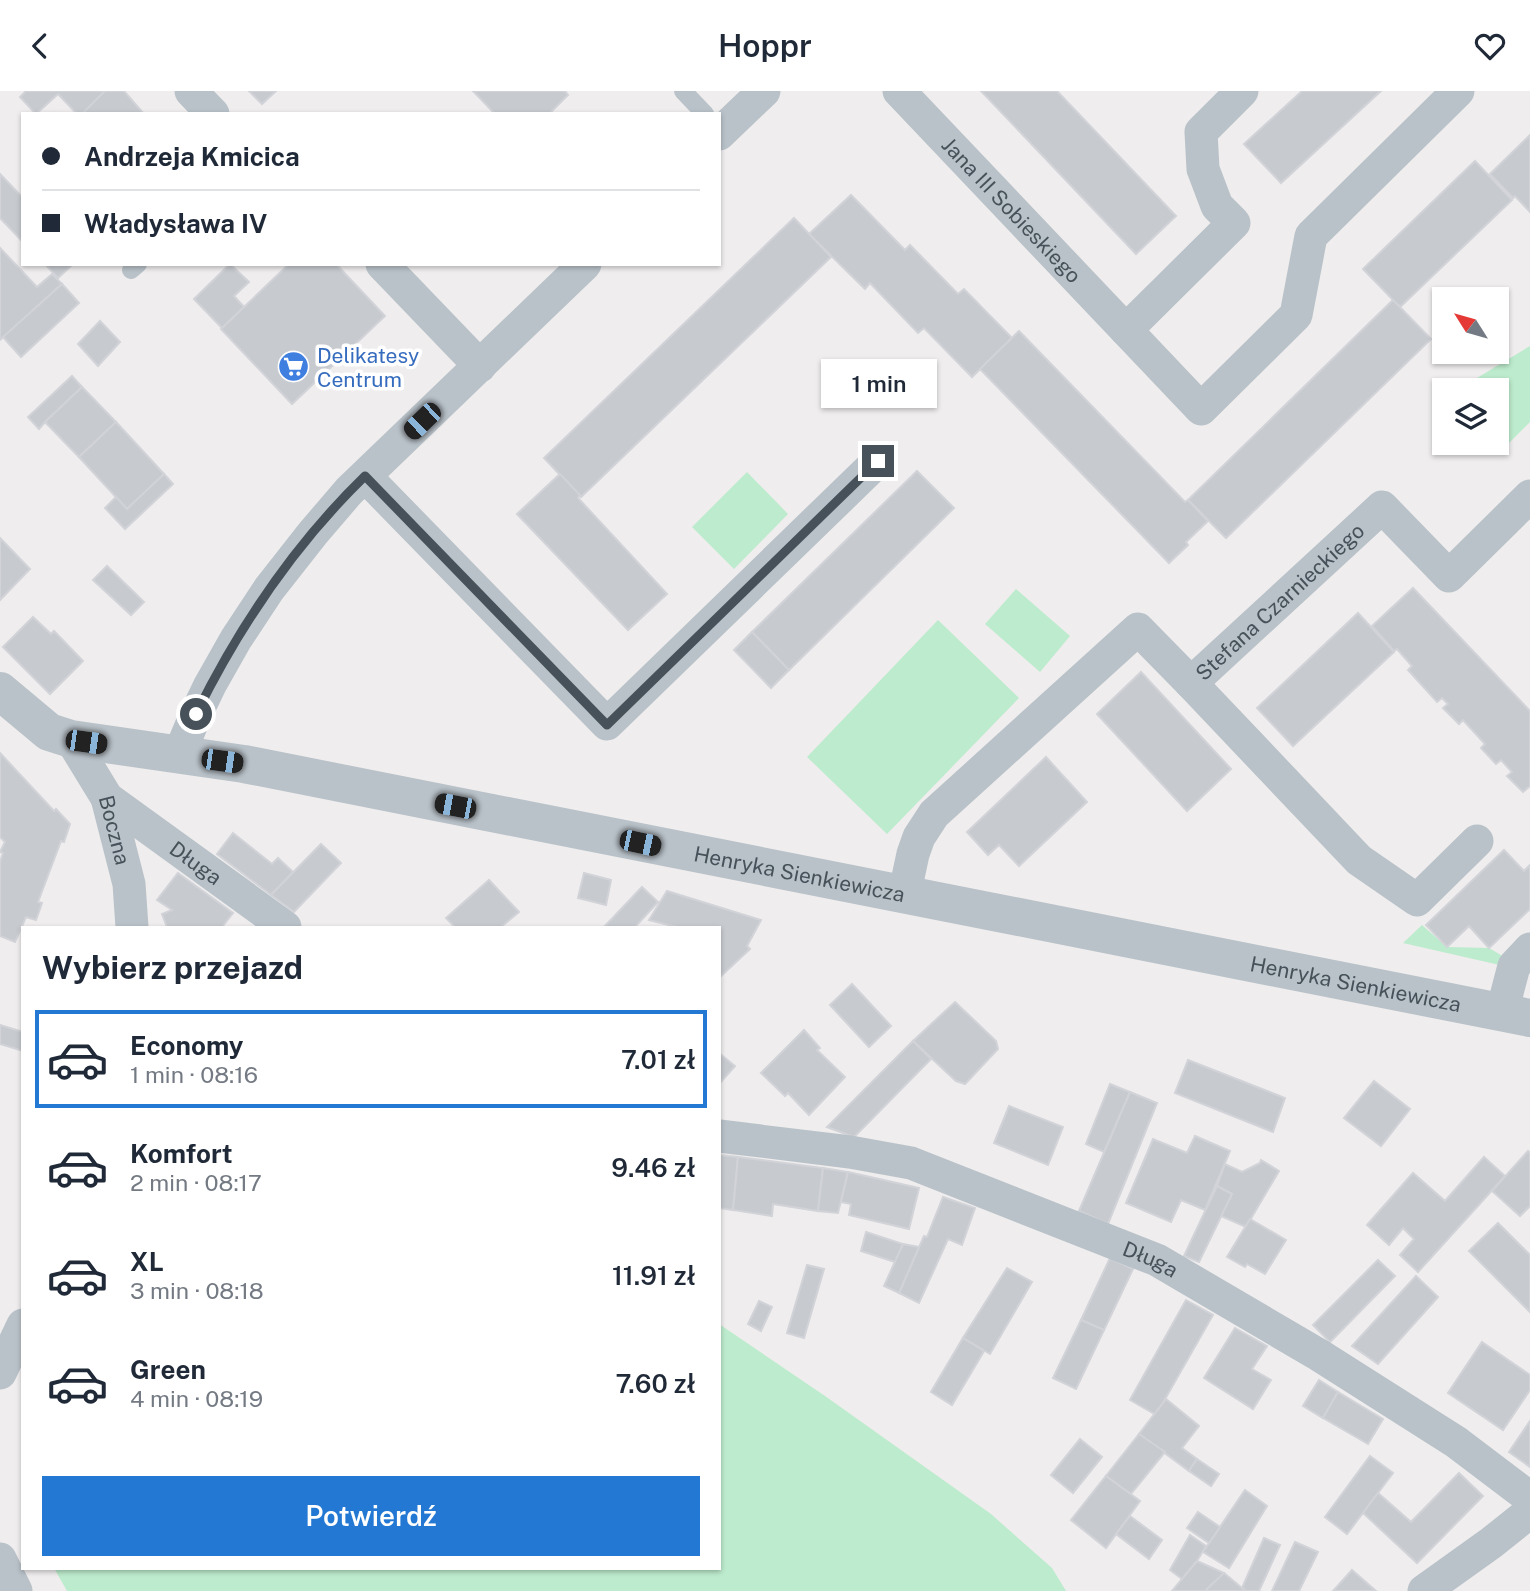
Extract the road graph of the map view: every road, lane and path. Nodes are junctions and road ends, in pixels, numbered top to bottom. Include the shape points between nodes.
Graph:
1 (191, 91) edge
2 (683, 91) edge
3 (764, 91) edge
4 (899, 91) edge
5 (1242, 91) edge
6 (1458, 91) edge
7 (211, 112) edge
8 (702, 112) edge
9 (721, 123) edge
10 (384, 266) edge
11 (582, 266) edge
12 (1126, 330) junction
13 (480, 366) junction
14 (878, 461) dead end
15 (365, 476) junction
16 (1530, 496) edge
17 (1191, 683) junction
18 (0, 691) edge
19 (71, 739) junction
20 (179, 755) junction
21 (107, 798) junction
22 (1476, 841) dead end
23 (904, 896) junction
24 (132, 926) edge
25 (284, 926) edge
26 (1530, 949) edge
27 (1516, 1015) edge
28 (721, 1136) edge
29 (21, 1329) edge
30 (0, 1373) edge
31 (1530, 1498) edge
32 (1530, 1512) edge
33 (0, 1559) edge
34 (16, 1591) edge
35 (1424, 1591) edge

1 - 7 street
2 - 8 lane
3 - 9 street
4 - 12 street, Jana III Sobieskiego
5 - 12 street via 1201,132 1203,169 1217,206 1234,223
6 - 12 street, Jana III Sobieskiego via 1311,236 1296,315 1201,409
10 - 13 street
11 - 13 street
13 - 15 street
14 - 15 street via 607,725
15 - 20 street via 269,589 210,685
16 - 17 street, Stefana Czarnieckiego via 1449,576 1382,507
17 - 22 street via 1359,860 1417,900
17 - 23 street, Stefana Czarnieckiego via 1138,629 934,814 919,837
18 - 19 street, Henryka Sienkiewicza via 49,732
19 - 20 street, Henryka Sienkiewicza
19 - 21 street, Boczna
20 - 23 street, Henryka Sienkiewicza
21 - 24 street, Boczna via 129,884
21 - 25 street, Długa
23 - 27 street, Henryka Sienkiewicza
26 - 27 street via 1514,966
28 - 31 street, Długa via 911,1163 1157,1260 1445,1435
29 - 30 street
32 - 35 street
33 - 34 street

